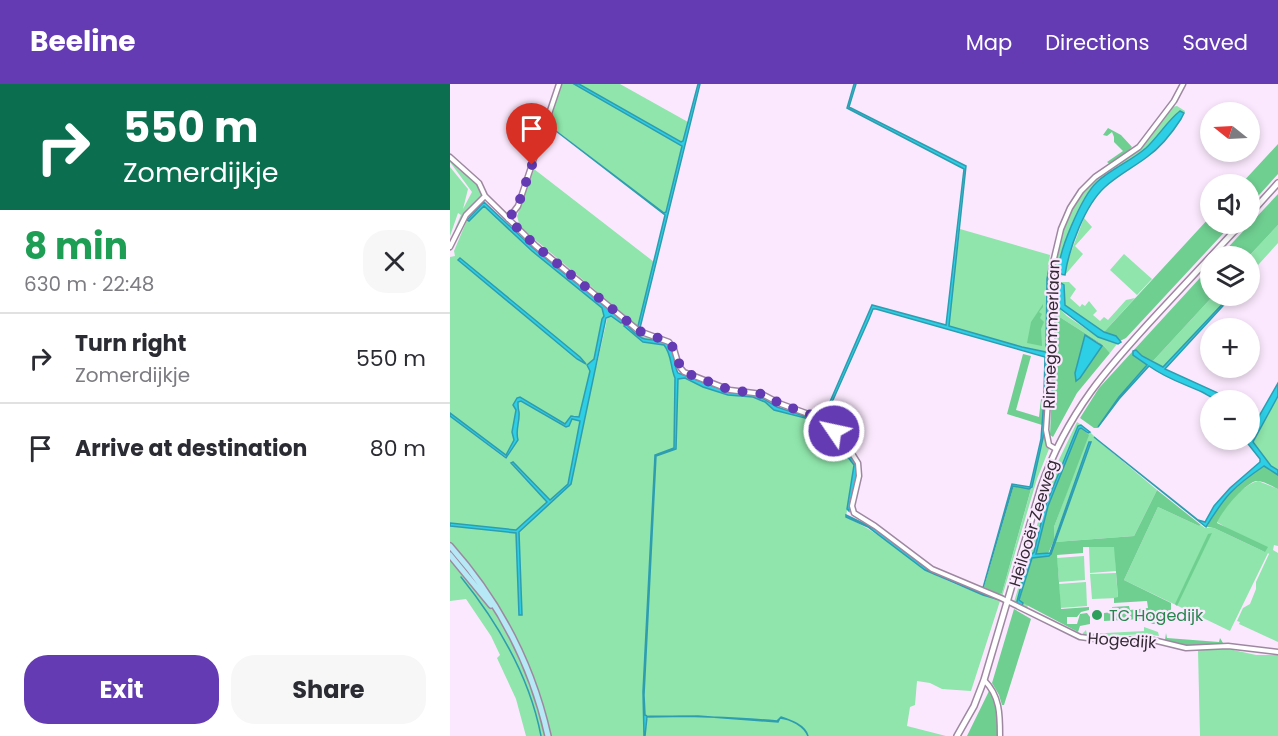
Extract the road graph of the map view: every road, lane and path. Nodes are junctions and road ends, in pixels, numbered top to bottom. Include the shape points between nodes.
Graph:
1 (559, 84) edge
2 (1183, 84) edge
3 (450, 157) edge
4 (1278, 183) edge
5 (485, 196) junction
6 (1260, 203) edge
7 (508, 219) junction
8 (1232, 234) edge
9 (450, 247) edge
10 (1056, 449) junction
11 (450, 546) edge
12 (450, 555) edge
13 (1008, 602) junction
14 (501, 618) junction
15 (1278, 652) edge
16 (984, 680) junction
17 (548, 736) edge
18 (957, 736) edge
19 (1000, 736) edge

1 - 7 street via 518,206
2 - 10 street, Rinnegommerlaan via 1139,147 1081,191 1060,229 1052,267 1047,429 1050,445
3 - 5 street via 479,183
4 - 6 street
5 - 7 street
5 - 9 street via 466,215
7 - 13 street, Hogedijk via 639,331 669,342 684,372 730,390 762,394 814,416 830,428 858,463 852,506 855,515 932,569
8 - 10 street, Heilooër Zeeweg via 1099,379
10 - 13 street, Heilooër Zeeweg
11 - 14 main road via 480,582
12 - 14 main road
13 - 15 street, Hogedijk via 1086,638 1149,639 1180,647 1228,646
13 - 16 street, Heilooër Zeeweg
14 - 17 main road via 532,683
16 - 18 street, Heilooër Zeeweg
16 - 19 street via 998,701

